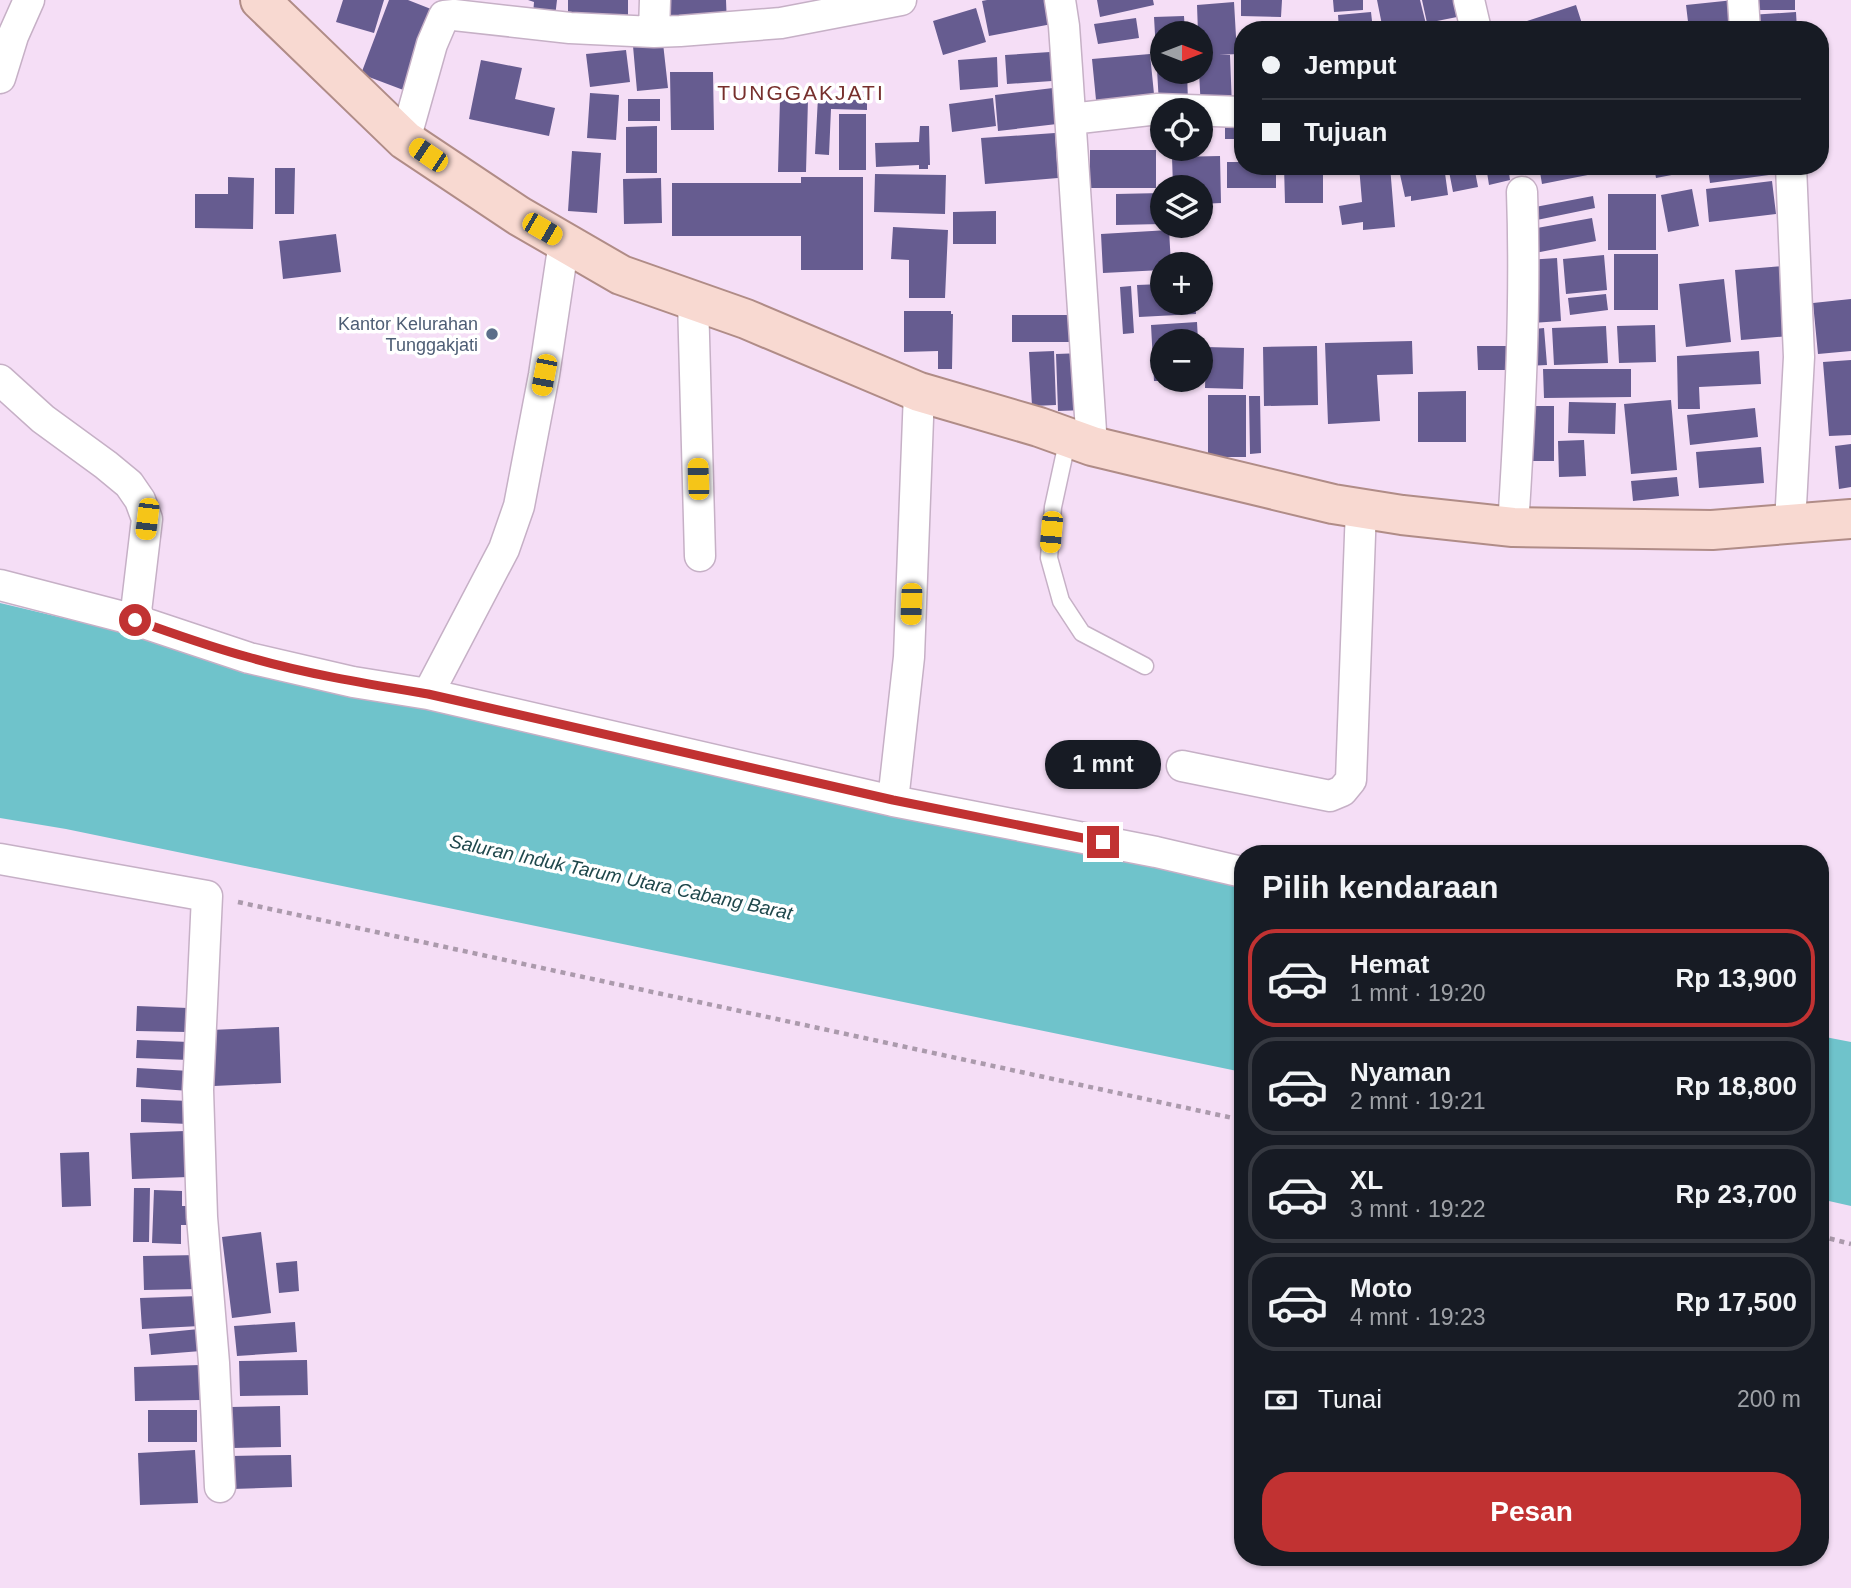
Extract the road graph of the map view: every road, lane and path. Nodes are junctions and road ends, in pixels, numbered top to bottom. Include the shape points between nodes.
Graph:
1 (29, 0) edge
2 (260, 0) edge
3 (655, 0) edge
4 (901, 0) edge
5 (1060, 0) edge
6 (1469, 0) edge
7 (1743, 0) edge
8 (1474, 21) edge
9 (1744, 21) edge
10 (654, 32) junction
11 (0, 78) edge
12 (1234, 112) edge
13 (1071, 119) junction
14 (405, 139) junction
15 (1791, 175) edge
16 (1522, 192) dead end
17 (564, 242) junction
18 (693, 300) junction
19 (0, 380) edge
20 (919, 392) junction
21 (1080, 442) junction
22 (1361, 508) junction
23 (1851, 519) edge
24 (1790, 524) junction
25 (1513, 527) junction
26 (700, 556) dead end
27 (0, 585) edge
28 (135, 620) junction
29 (1145, 666) dead end
30 (428, 694) junction
31 (1182, 766) dead end
32 (893, 800) junction
33 (0, 859) edge
34 (1234, 870) edge
35 (207, 896) junction
36 (1234, 1118) edge
37 (1829, 1238) edge
38 (1851, 1244) edge
39 (220, 1487) dead end

1 - 11 street
2 - 14 main road
3 - 10 street
4 - 10 street via 781,23
5 - 13 street
6 - 8 street
7 - 9 street
10 - 14 street via 444,16
12 - 13 street via 1157,109
13 - 21 street
14 - 17 main road
15 - 24 street via 1799,357
16 - 25 street via 1521,391
17 - 18 main road via 621,275
17 - 30 street via 519,506 504,549
18 - 20 main road
18 - 26 street
19 - 28 street via 43,419 106,464 140,500 147,519
20 - 21 main road
20 - 32 street via 909,657
21 - 22 main road
21 - 29 lane via 1053,507 1049,558 1061,601 1082,633
22 - 25 main road
22 - 31 street via 1351,780 1330,796
23 - 24 main road
24 - 25 main road via 1712,530
27 - 28 street
28 - 30 street via 249,658
30 - 32 street
32 - 34 street
33 - 35 street
35 - 36 path
35 - 39 street via 198,1090
37 - 38 path

